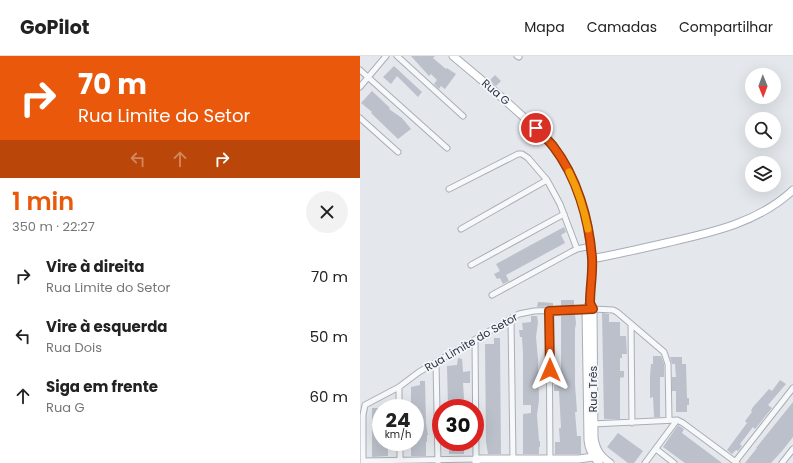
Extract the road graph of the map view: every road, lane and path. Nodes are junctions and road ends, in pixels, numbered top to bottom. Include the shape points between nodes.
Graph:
1 (386, 56) edge
2 (397, 56) edge
3 (454, 56) edge
4 (360, 70) edge
5 (368, 77) junction
6 (360, 87) edge
7 (463, 116) dead end
8 (360, 118) edge
9 (447, 148) dead end
10 (398, 152) dead end
11 (547, 180) junction
12 (449, 189) dead end
13 (793, 190) edge
14 (564, 214) junction
15 (461, 229) dead end
16 (591, 246) junction
17 (577, 248) junction
18 (592, 259) junction
19 (471, 265) dead end
20 (492, 295) dead end
21 (590, 307) junction
22 (549, 311) junction
23 (511, 319) junction
24 (631, 324) junction
25 (475, 340) junction
26 (436, 362) junction
27 (399, 387) junction
28 (793, 388) edge
29 (399, 399) edge
30 (669, 420) junction
31 (677, 420) junction
32 (632, 423) junction
33 (590, 424) junction
34 (656, 449) junction
35 (793, 449) edge
36 (400, 451) edge
37 (596, 455) junction
38 (550, 458) junction
39 (513, 459) junction
40 (438, 461) edge
41 (476, 461) edge
42 (537, 461) edge
43 (363, 462) edge
44 (400, 462) edge
45 (736, 462) edge
46 (599, 463) edge
47 (610, 463) edge
48 (644, 463) edge
49 (674, 463) edge
50 (782, 463) edge

1 - 5 street
2 - 7 street
3 - 16 street, Rua G via 553,146 577,189
4 - 5 street
5 - 6 street
5 - 9 street
8 - 10 street
11 - 12 street via 528,158 518,154
11 - 14 street
11 - 15 street
13 - 18 street via 765,212 744,221 685,238
14 - 17 street
14 - 19 street
16 - 17 street
16 - 18 street, Rua G
17 - 20 street
18 - 21 street, Rua G
21 - 22 street, Rua Limite do Setor
21 - 24 street, Rua Limite do Setor via 613,310
21 - 33 street, Rua G
22 - 23 street, Rua Limite do Setor via 526,312
22 - 38 street
23 - 25 street, Rua Limite do Setor
23 - 39 street
24 - 30 street, Rua Limite do Setor via 664,352 668,364
24 - 32 street
25 - 26 street, Rua Limite do Setor
25 - 41 street
26 - 27 street, Rua Limite do Setor
26 - 40 street
27 - 29 street
27 - 43 street, Rua Limite do Setor via 365,405
28 - 45 street
30 - 31 street
30 - 32 street
31 - 34 street
31 - 45 street
32 - 33 street
33 - 37 street, Rua G via 588,446
34 - 48 street
34 - 49 street
35 - 50 street
36 - 44 street
37 - 38 street via 579,459
37 - 46 street
37 - 47 street
38 - 42 street
39 - 41 street
39 - 42 street
40 - 41 street
40 - 44 street
43 - 44 street

